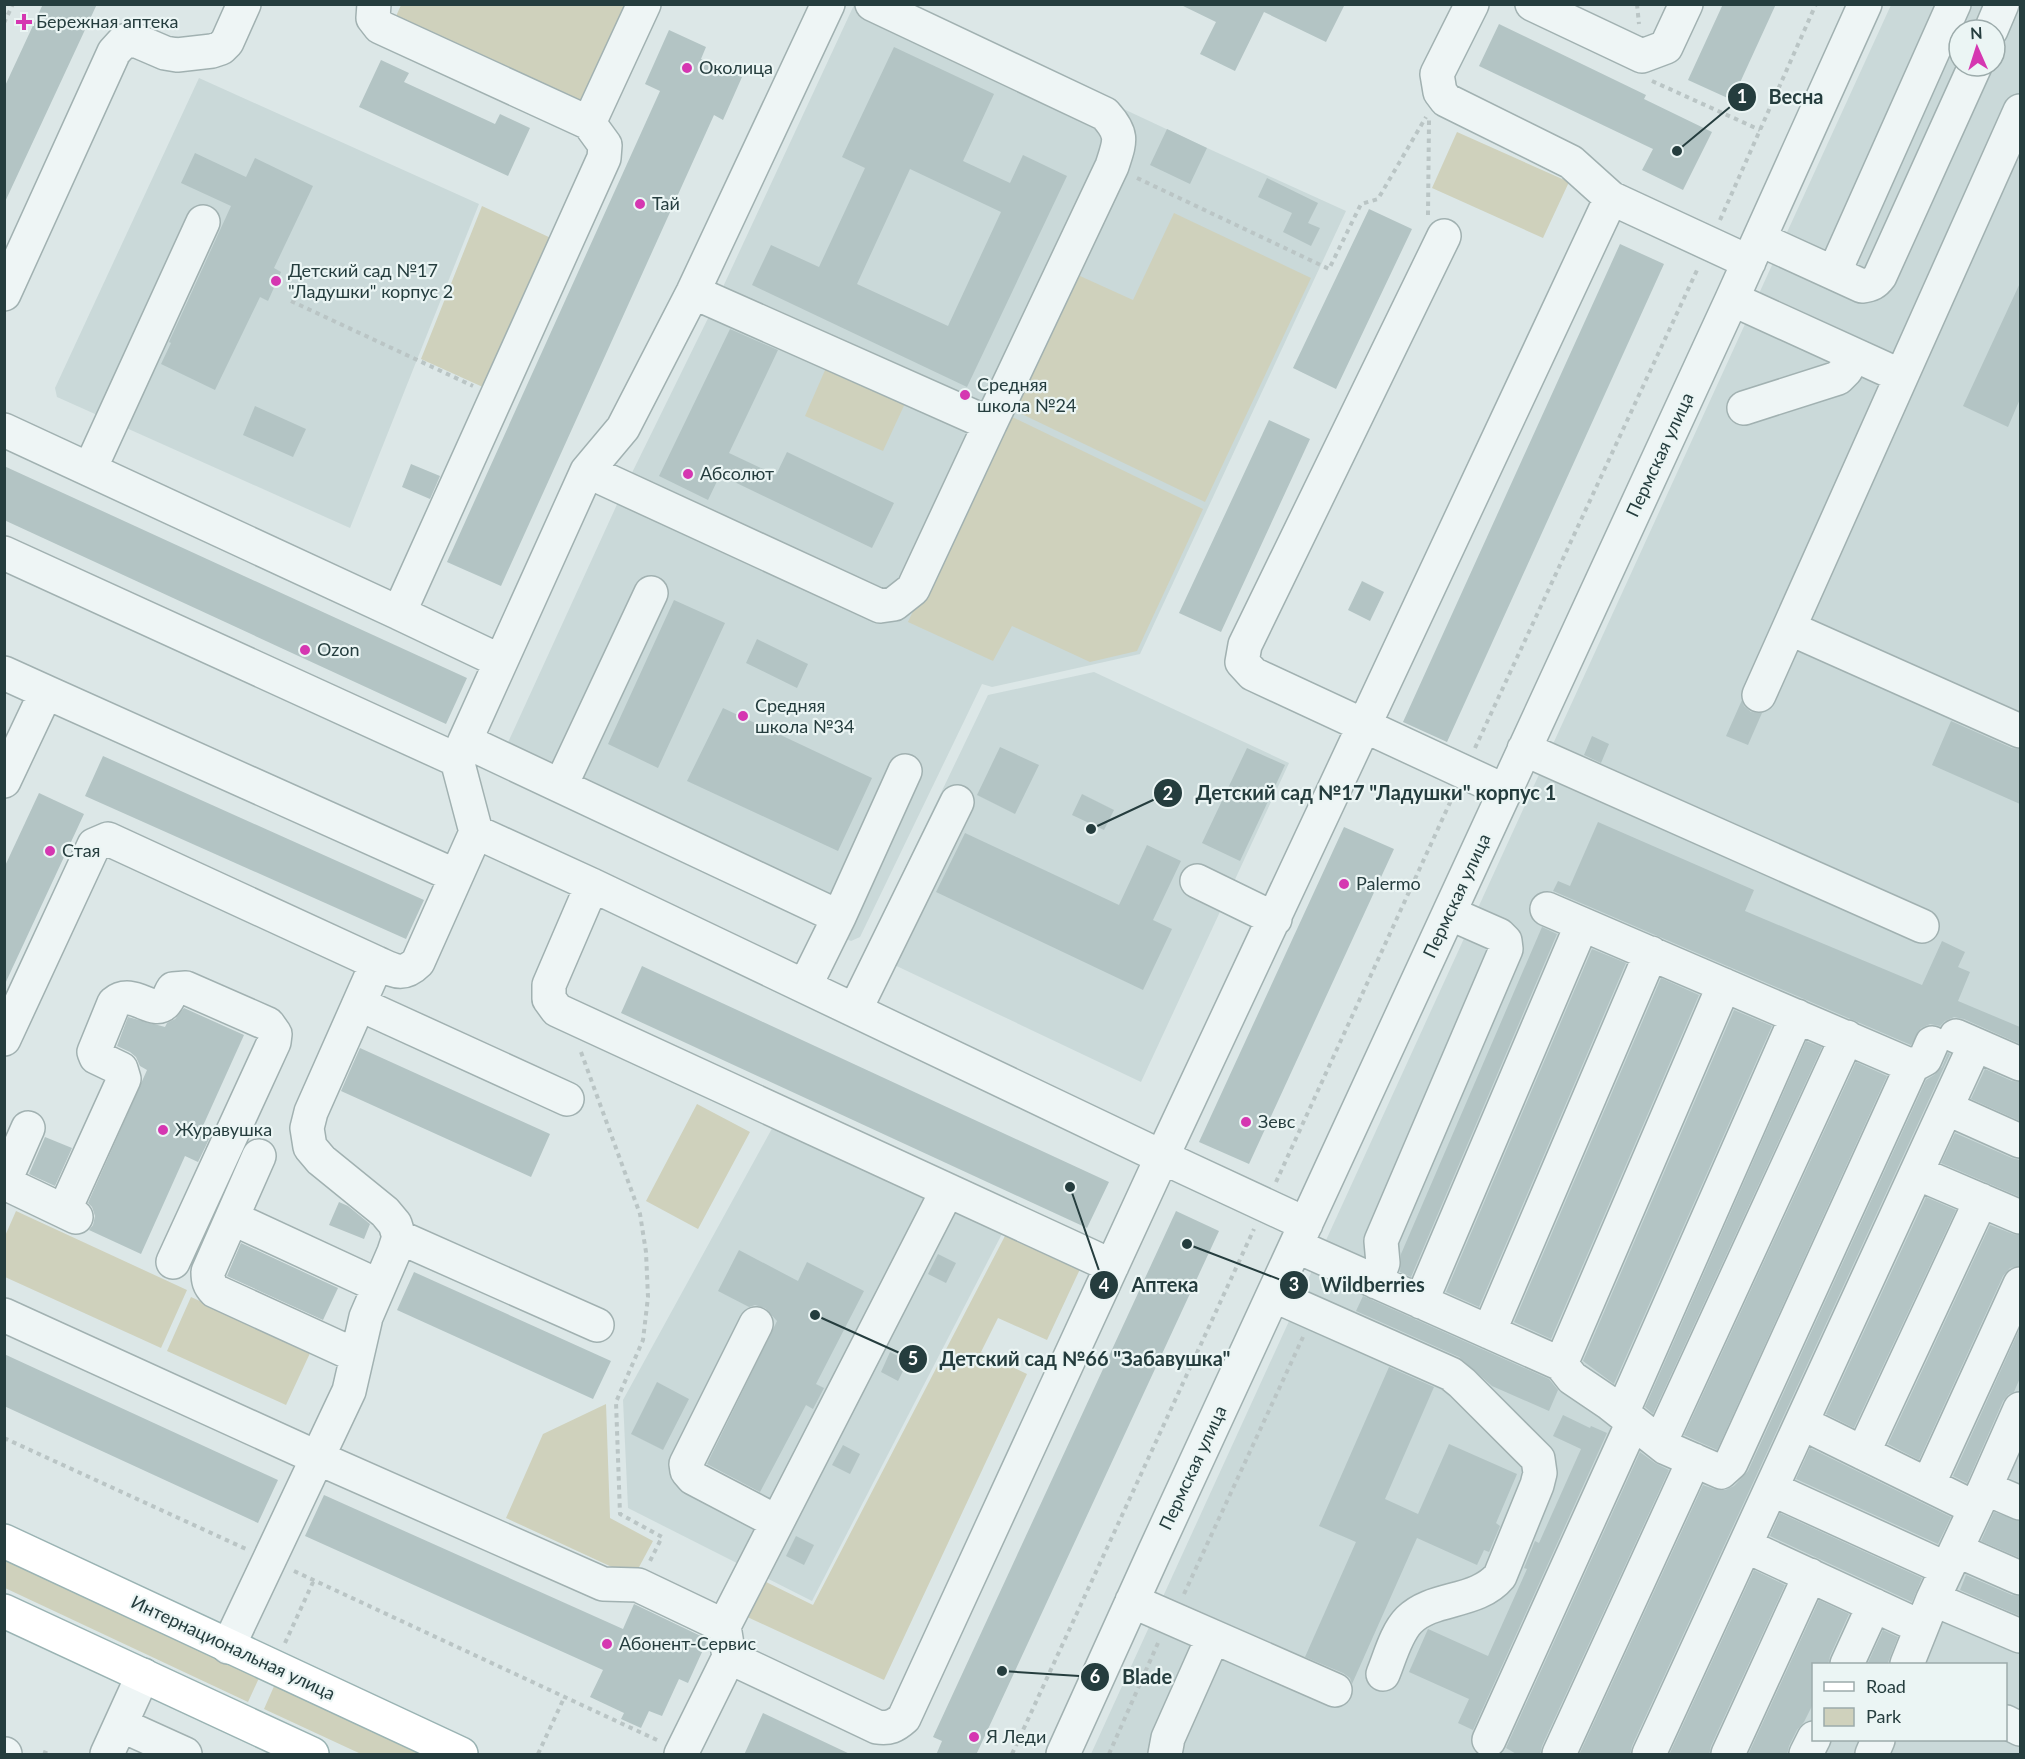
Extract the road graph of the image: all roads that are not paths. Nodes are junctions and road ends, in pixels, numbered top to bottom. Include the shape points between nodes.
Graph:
1 (244, 4) edge
2 (374, 4) edge
3 (644, 4) edge
4 (872, 4) edge
5 (1472, 4) edge
6 (1532, 4) edge
7 (1686, 4) edge
8 (1865, 4) edge
9 (1954, 4) edge
10 (2002, 4) edge
11 (820, 7) edge
12 (1996, 18) edge
13 (1970, 78) edge
14 (2020, 111) edge
15 (589, 123) junction
16 (1611, 198) junction
17 (203, 222) dead end
18 (1444, 236) road end
19 (1754, 250) junction
20 (1834, 273) junction
21 (693, 292) junction
22 (4, 294) edge
23 (1732, 299) junction
24 (1853, 354) junction
25 (1901, 376) junction
26 (1744, 408) dead end
27 (990, 424) junction
28 (4, 430) edge
29 (90, 469) junction
30 (587, 471) junction
31 (4, 553) edge
32 (651, 593) dead end
33 (399, 612) junction
34 (1789, 628) junction
35 (500, 661) junction
36 (4, 673) edge
37 (46, 692) junction
38 (1759, 695) dead end
39 (1365, 726) junction
40 (2020, 731) edge
41 (1524, 749) junction
42 (461, 750) junction
43 (905, 771) dead end
44 (4, 781) edge
45 (561, 785) junction
46 (1505, 791) junction
47 (957, 802) dead end
48 (476, 832) junction
49 (456, 876) junction
50 (1197, 881) dead end
51 (592, 885) junction
52 (1547, 909) dead end
53 (1449, 913) junction
54 (839, 917) junction
55 (1275, 919) junction
56 (1582, 924) junction
57 (1922, 926) dead end
58 (1651, 953) junction
59 (377, 963) junction
60 (1724, 985) junction
61 (805, 987) junction
62 (359, 1004) junction
63 (855, 1011) junction
64 (1797, 1016) junction
65 (1847, 1037) junction
66 (4, 1039) edge
67 (1942, 1047) junction
68 (2020, 1064) edge
69 (567, 1099) dead end
70 (1946, 1108) junction
71 (28, 1128) dead end
72 (2020, 1141) edge
73 (228, 1143) junction
74 (310, 1147) junction
75 (259, 1156) junction
76 (1162, 1157) junction
77 (1917, 1173) junction
78 (947, 1191) junction
79 (10, 1200) edge
80 (1981, 1200) junction
81 (2020, 1217) edge
82 (232, 1218) junction
83 (1301, 1235) junction
84 (399, 1237) junction
85 (173, 1262) dead end
86 (1112, 1266) junction
87 (1376, 1281) junction
88 (2020, 1284) edge
89 (379, 1286) junction
90 (1273, 1295) junction
91 (1421, 1302) junction
92 (4, 1315) edge
93 (756, 1324) dead end
94 (597, 1325) dead end
95 (1489, 1332) junction
96 (357, 1356) junction
97 (1561, 1364) junction
98 (2020, 1409) edge
99 (1627, 1418) junction
100 (1802, 1423) junction
101 (1660, 1443) junction
102 (1863, 1453) junction
103 (318, 1458) junction
104 (1694, 1460) junction
105 (1928, 1485) junction
106 (1772, 1489) junction
107 (1980, 1498) junction
108 (2020, 1503) edge
109 (777, 1522) junction
110 (4, 1541) edge
111 (1746, 1546) junction
112 (1951, 1559) junction
113 (1810, 1575) junction
114 (2020, 1578) edge
115 (1132, 1601) junction
116 (1874, 1605) junction
117 (4, 1611) edge
118 (1927, 1613) junction
119 (2020, 1636) edge
120 (1213, 1637) junction
121 (726, 1641) junction
122 (228, 1647) junction
123 (1848, 1663) edge
124 (1908, 1663) edge
125 (1383, 1674) dead end
126 (143, 1675) junction
127 (1335, 1690) dead end
128 (121, 1725) junction
129 (1489, 1740) dead end
130 (1813, 1741) edge
131 (1878, 1741) edge
132 (682, 1753) edge
133 (107, 1755) edge
134 (185, 1755) edge
135 (312, 1755) edge
136 (461, 1755) edge
137 (1063, 1755) edge
138 (1165, 1755) edge
139 (1559, 1755) edge
140 (1649, 1755) edge
141 (1728, 1755) edge
142 (1806, 1755) edge
143 (1872, 1755) edge

1 - 22 street via 227,42 212,51 177,55 137,41 124,41 114,52
2 - 15 street via 373,18 380,27
3 - 15 street
4 - 27 street via 1105,114 1118,128 1119,146 1112,166
5 - 16 street via 1437,74 1440,92 1446,100 1571,162
6 - 7 street via 1642,56 1666,47
8 - 19 street, Пермская улица
9 - 20 street
10 - 12 street
11 - 21 street
13 - 20 street via 1880,276 1862,286
14 - 25 street
15 - 33 street via 605,145 604,158
16 - 19 street via 1709,244
16 - 39 street
17 - 29 street
18 - 39 street via 1245,645 1242,663 1253,674
19 - 20 street
19 - 23 street, Пермская улица
21 - 27 street
21 - 30 street via 623,428
23 - 24 street
23 - 41 street, Пермская улица
24 - 25 street
24 - 26 street via 1838,378
25 - 34 street
27 - 30 street via 913,589 894,604 880,606
28 - 29 street
29 - 33 street
30 - 35 street
31 - 42 street
32 - 45 street
33 - 35 street
34 - 38 street
34 - 40 street
35 - 42 street
36 - 37 street
37 - 44 street
37 - 49 street
39 - 46 street
39 - 55 street
41 - 46 street, Пермская улица
41 - 57 street
42 - 45 street
42 - 48 street
43 - 54 street
45 - 54 street
46 - 53 street, Пермская улица
47 - 63 street
48 - 49 street
48 - 51 street
49 - 59 street via 418,962 410,970 399,972
50 - 55 street
51 - 61 street
51 - 78 street via 549,985 549,999 557,1010
52 - 56 street
53 - 83 street, Пермская улица
53 - 87 street via 1499,935 1506,949 1384,1234 1383,1263
54 - 61 street
55 - 76 street
56 - 58 street
56 - 91 street
58 - 60 street
58 - 95 street
59 - 62 street
59 - 66 street via 108,839 94,845
60 - 64 street
60 - 97 street
61 - 63 street
62 - 69 street
62 - 74 street via 311,1112 307,1128
63 - 76 street
64 - 65 street
64 - 99 street
65 - 67 street
65 - 101 street
67 - 68 street
67 - 70 street
67 - 104 street via 1731,1463 1721,1472
70 - 72 street
70 - 77 street
71 - 79 street via 7,1176
73 - 75 street
73 - 79 street via 274,1042 272,1028 186,988 173,989 164,1005 158,1006 131,997 119,998 94,1052 96,1057 121,1069 124,1079 70,1214
73 - 85 street
74 - 75 street via 270,1158
74 - 84 street via 385,1212
75 - 82 street
76 - 83 street via 1265,1206
76 - 86 street
77 - 80 street
77 - 100 street
78 - 86 street
78 - 109 street
80 - 81 street
80 - 102 street
82 - 89 street
82 - 96 street via 208,1272 211,1287
83 - 87 street
83 - 90 street, Пермская улица
84 - 89 street
84 - 94 street
86 - 121 street via 904,1718 896,1725 877,1727
87 - 91 street
88 - 105 street
89 - 96 street via 366,1317
90 - 115 street, Пермская улица
90 - 125 street via 1451,1374 1538,1460 1537,1485 1500,1576 1484,1590 1423,1610 1410,1619
91 - 95 street
92 - 103 street
93 - 109 street via 686,1464 693,1478
95 - 97 street
96 - 103 street via 349,1391
97 - 99 street via 1572,1378
98 - 107 street
99 - 101 street
99 - 129 street
100 - 102 street
100 - 106 street
101 - 104 street
102 - 105 street
103 - 121 street via 603,1584 638,1585
103 - 122 street
104 - 139 street
105 - 107 street
106 - 111 street
106 - 112 street
107 - 108 street
107 - 112 street
109 - 121 street
110 - 122 main road, Интернациональная улица
111 - 113 street
111 - 140 street
112 - 114 street
112 - 118 street
113 - 116 street
113 - 141 street
115 - 120 street
115 - 137 street, Пермская улица
116 - 118 street
116 - 123 street
117 - 126 main road
118 - 119 street
118 - 124 street
120 - 127 street
120 - 138 street via 1168,1738
121 - 132 street
122 - 136 main road, Интернациональная улица
126 - 128 street
126 - 135 main road
128 - 133 street
128 - 134 street
130 - 142 street
131 - 143 street

